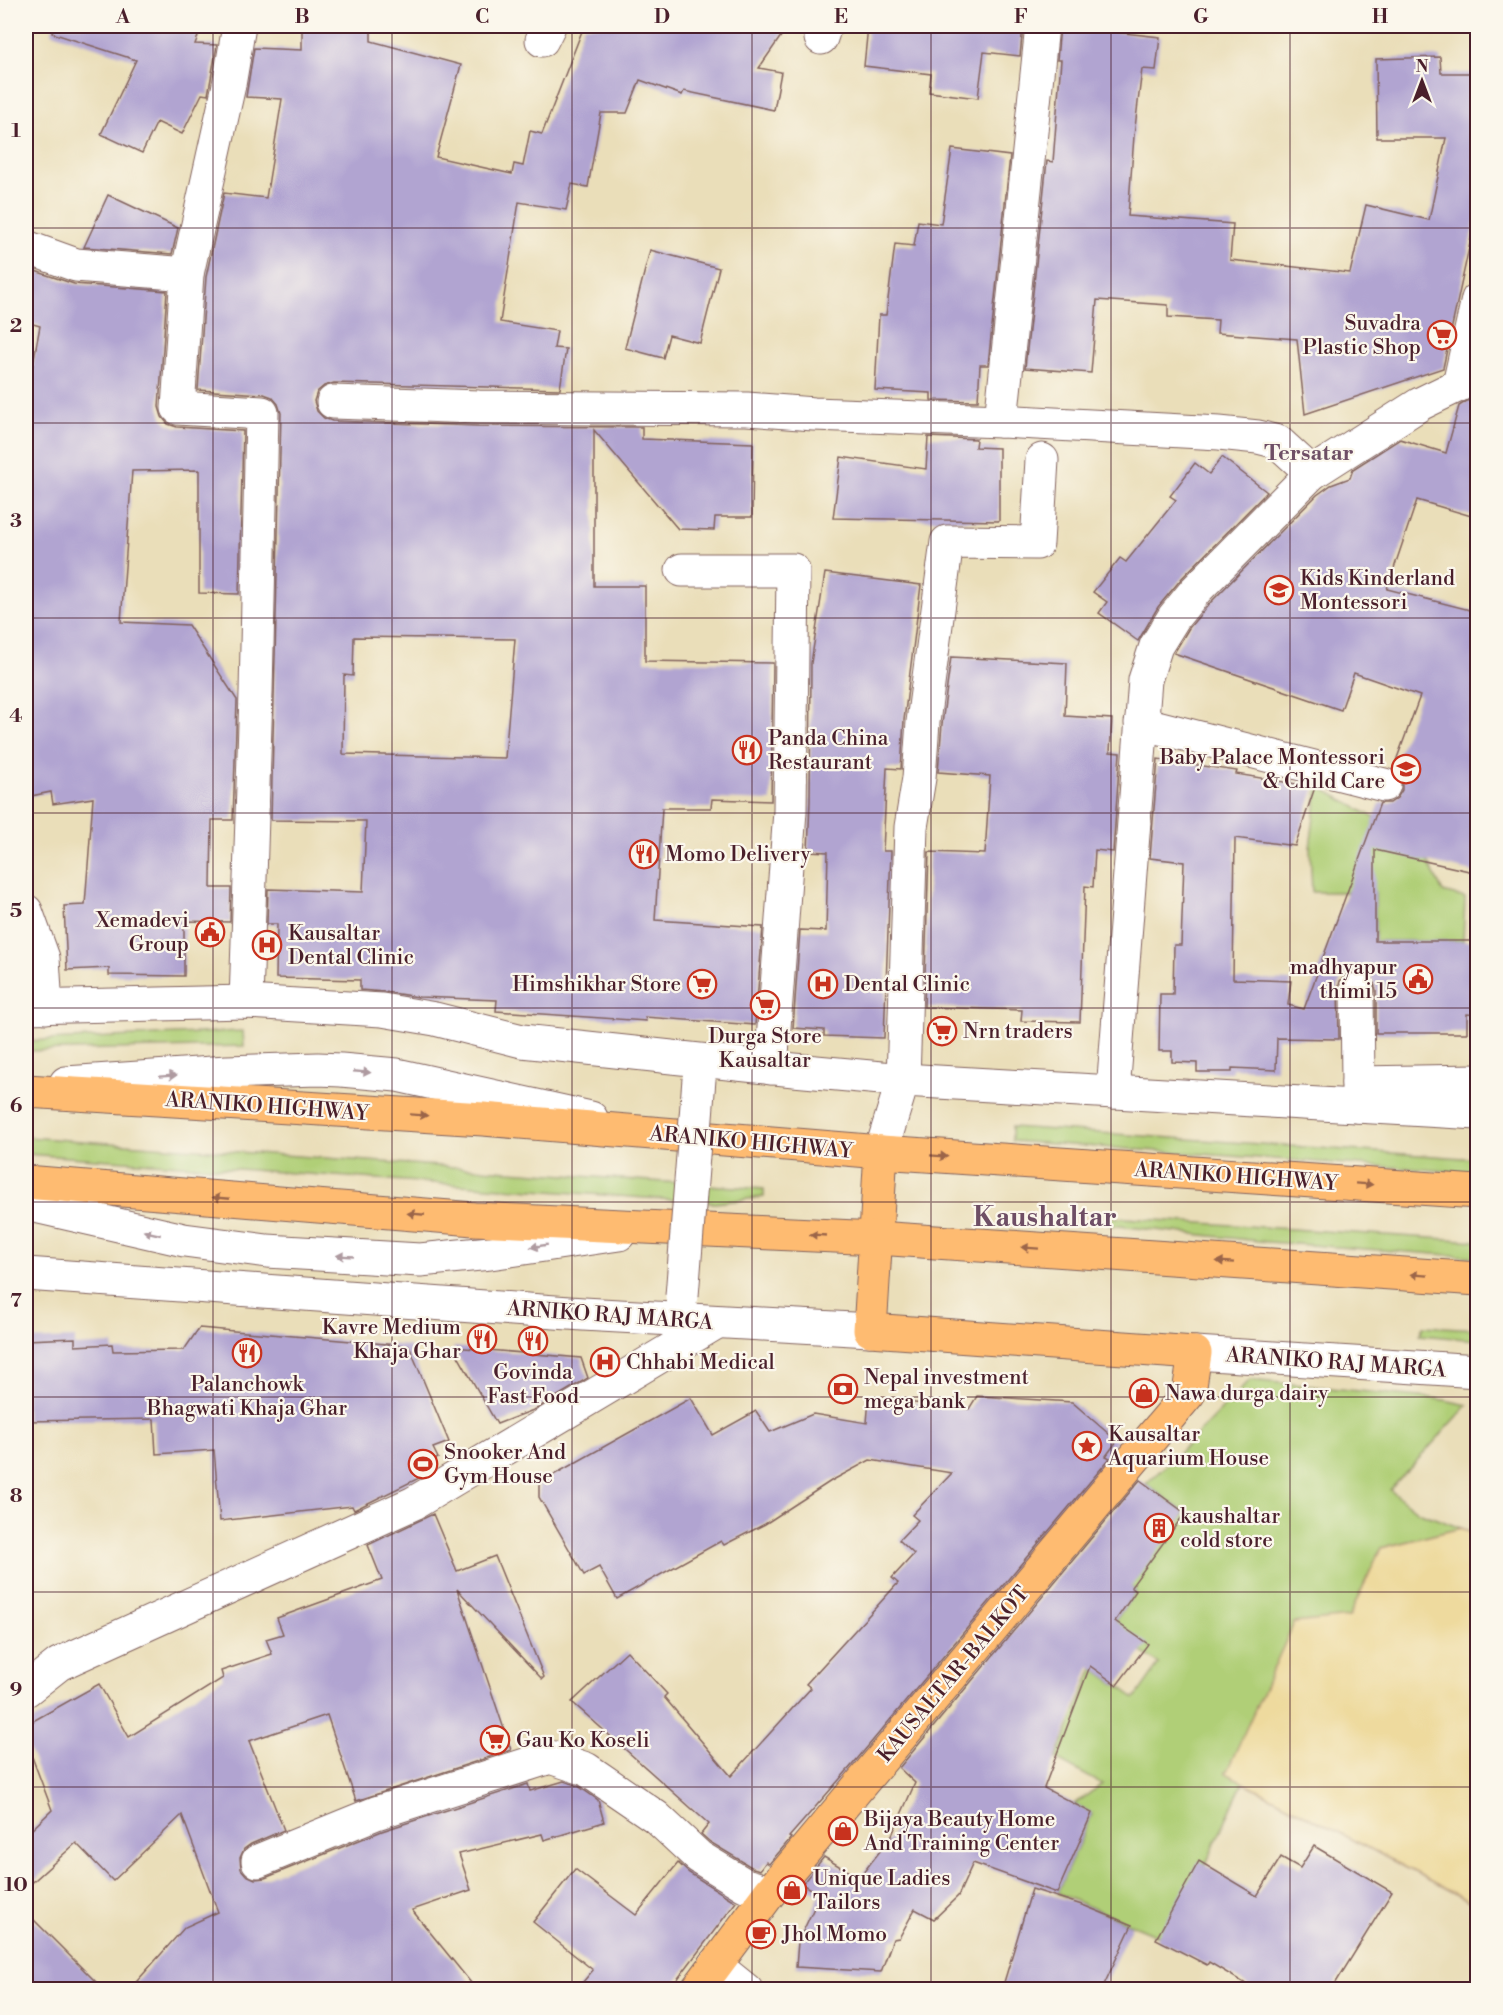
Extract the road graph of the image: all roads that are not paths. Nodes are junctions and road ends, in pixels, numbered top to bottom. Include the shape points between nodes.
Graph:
1 (238, 26) edge
2 (1042, 26) edge
3 (26, 247) edge
4 (187, 274) junction
5 (1478, 299) edge
6 (1468, 387) edge
7 (333, 402) dead end
8 (1001, 421) junction
9 (1042, 460) dead end
10 (1312, 473) junction
11 (682, 570) dead end
12 (1141, 723) junction
13 (1383, 785) dead end
14 (28, 925) edge
15 (1357, 990) dead end
16 (246, 1002) junction
17 (36, 1007) edge
18 (782, 1069) junction
19 (699, 1079) dead end
20 (903, 1080) junction
21 (1478, 1081) edge
22 (26, 1086) edge
23 (26, 1091) edge
24 (1113, 1092) junction
25 (1358, 1095) junction
26 (1478, 1113) edge
27 (669, 1135) junction
28 (881, 1152) junction
29 (26, 1182) edge
30 (1478, 1192) edge
31 (26, 1204) edge
32 (659, 1228) junction
33 (877, 1238) junction
34 (26, 1274) edge
35 (1478, 1279) edge
36 (682, 1296) dead end
37 (717, 1322) junction
38 (870, 1330) junction
39 (1195, 1353) junction
40 (1478, 1371) edge
41 (26, 1690) edge
42 (258, 1861) dead end
43 (770, 1892) junction
44 (706, 1977) edge
45 (746, 1989) edge

1 - 4 street via 229,85
2 - 8 street
3 - 4 street via 76,265
4 - 16 street via 178,408 262,413
5 - 6 street
6 - 10 street via 1420,404
7 - 8 street via 747,409
8 - 10 street via 1257,437 1278,442
9 - 20 street via 1037,543 947,542 911,827
10 - 12 street via 1174,617 1156,646 1145,680
11 - 18 street via 793,570
12 - 13 street
12 - 24 street
14 - 17 street via 43,958
15 - 25 street
16 - 17 street
16 - 18 street via 382,1010 522,1041
18 - 20 street
19 - 36 street, bridge
20 - 24 street
20 - 28 street
21 - 25 street
22 -> 27 street via 227,1072 341,1070 397,1075
23 -> 27 main road, ARANIKO HIGHWAY via 483,1119
24 - 25 street
25 - 26 street
27 - 28 main road, ARANIKO HIGHWAY
28 -> 30 main road, ARANIKO HIGHWAY
28 - 33 main road
32 -> 29 main road via 474,1219
32 -> 31 street via 420,1260 267,1251 184,1240
33 -> 32 main road
35 -> 33 main road
33 - 38 main road
34 - 37 street, ARNIKO RAJ MARGA
37 - 38 street, ARNIKO RAJ MARGA
37 - 41 street via 414,1503 59,1664
38 - 39 main road, ARNIKO RAJ MARGA
39 - 40 street, ARANIKO RAJ MARGA
39 - 43 main road, KAUSALTAR-BALKOT via 1189,1393
42 - 43 street via 376,1813 550,1757 586,1769 656,1817 699,1857 745,1885
43 - 44 main road, KAUSALTAR-BALKOT
44 - 45 street

